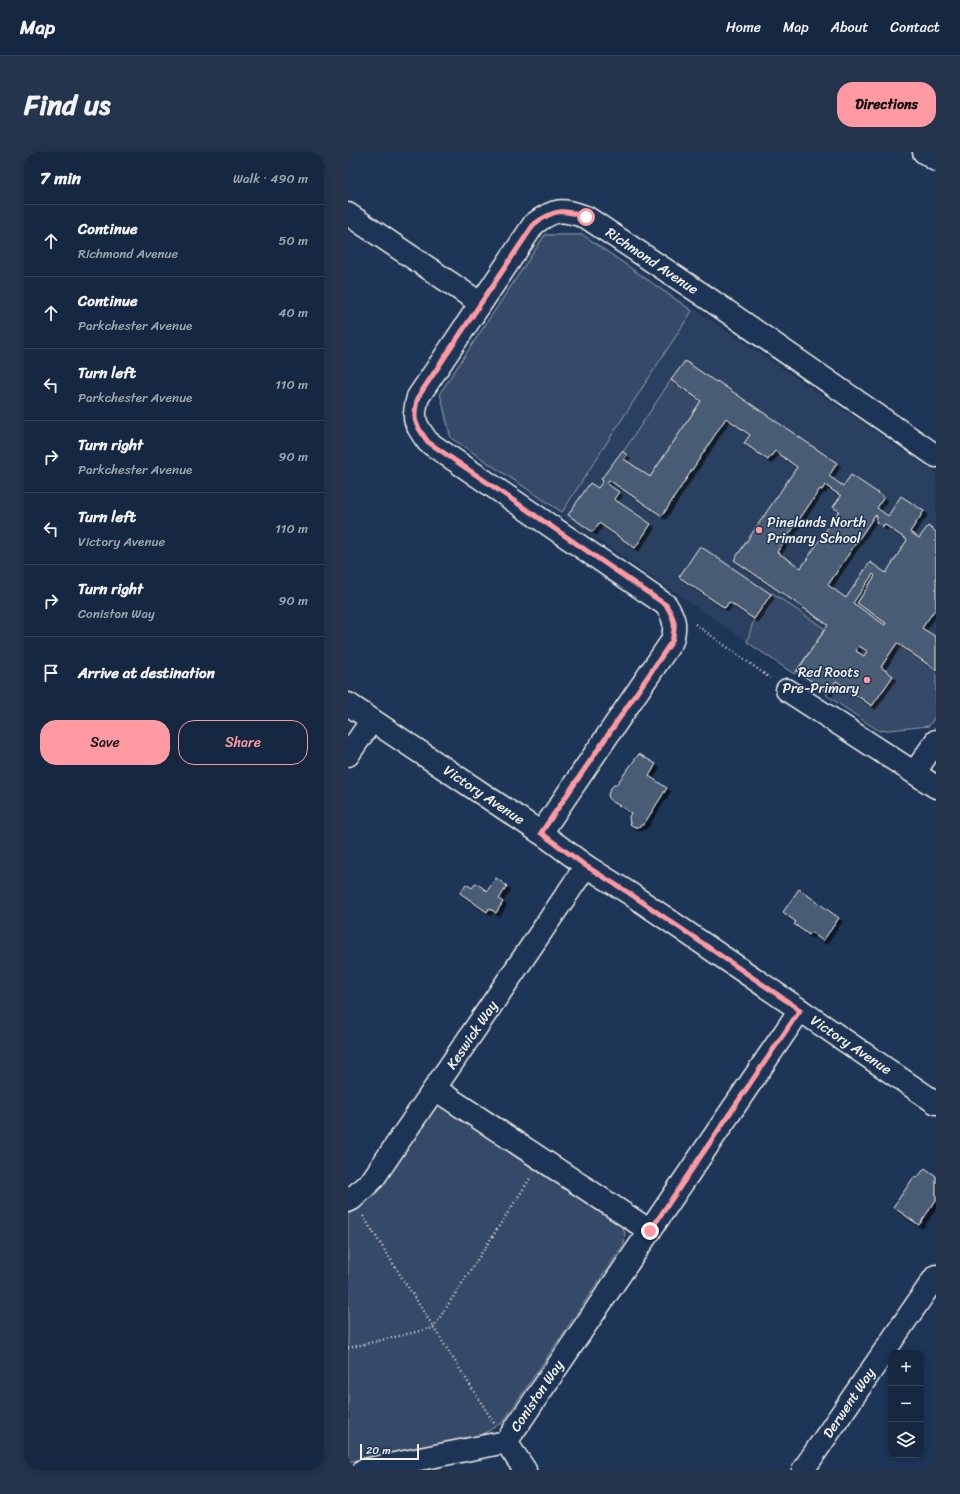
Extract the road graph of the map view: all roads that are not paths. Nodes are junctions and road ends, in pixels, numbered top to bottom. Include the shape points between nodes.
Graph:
1 (924, 152) edge
2 (936, 160) edge
3 (348, 214) edge
4 (480, 303) junction
5 (936, 456) edge
6 (787, 690) road end
7 (348, 704) edge
8 (372, 720) junction
9 (936, 741) edge
10 (348, 754) edge
11 (915, 772) junction
12 (936, 787) edge
13 (541, 833) junction
14 (586, 866) junction
15 (800, 1010) junction
16 (435, 1089) junction
17 (936, 1103) edge
18 (349, 1198) edge
19 (650, 1231) junction
20 (936, 1276) edge
21 (506, 1442) junction
22 (364, 1470) edge
23 (525, 1470) edge
24 (803, 1470) edge

1 - 2 street
3 - 4 street
4 - 5 street, Richmond Avenue via 534,224 548,214 568,211 586,217 709,299 871,422
4 - 13 street, Richmond Avenue via 418,397 414,413 417,428 428,442 661,592 673,617 675,629 672,641
6 - 11 street
7 - 8 street, Victory Avenue
8 - 10 street
8 - 13 street, Victory Avenue
9 - 11 street
11 - 12 street
13 - 14 street, Victory Avenue
14 - 15 street, Victory Avenue
14 - 16 street, Keswick Way
15 - 17 street, Victory Avenue
15 - 19 street, Coniston Way
16 - 18 street, Keswick Way via 373,1179
16 - 19 street
19 - 21 street, Coniston Way
20 - 24 street, Derwent Way
21 - 22 street, Coniston Way
21 - 23 street

